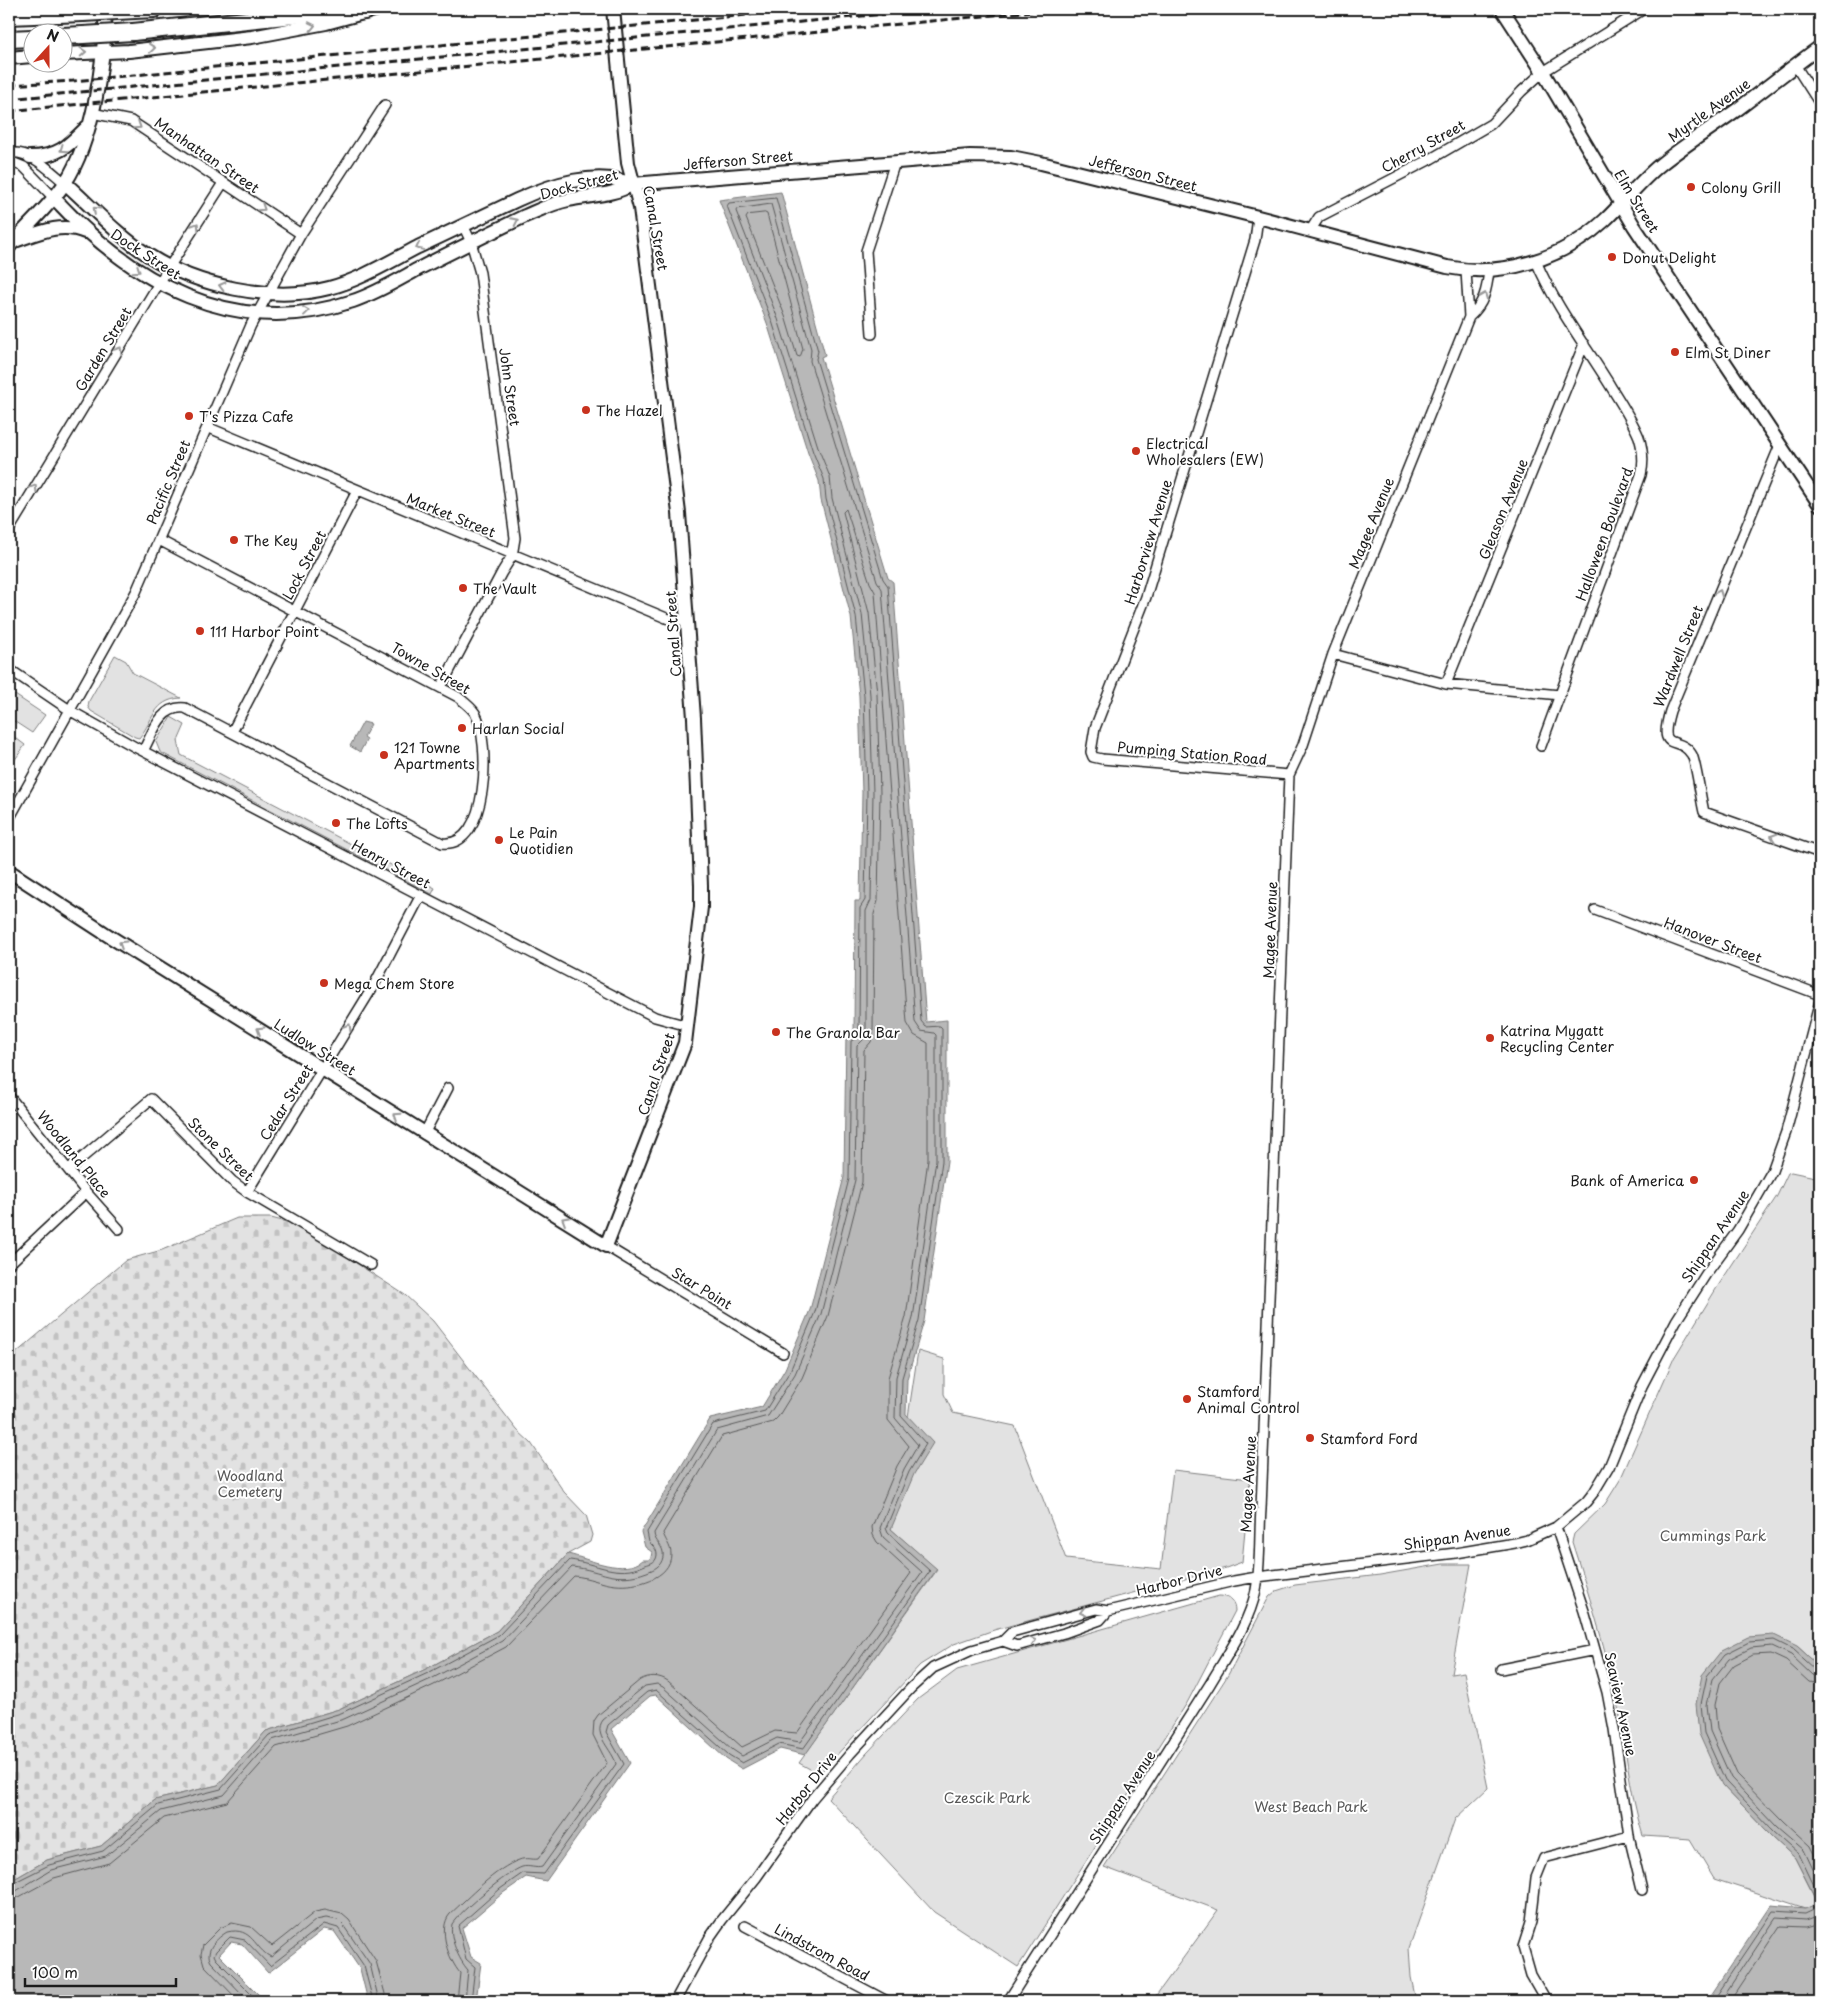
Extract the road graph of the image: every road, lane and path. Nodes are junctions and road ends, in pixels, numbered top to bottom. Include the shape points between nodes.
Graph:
1 (106, 9) edge
2 (154, 9) edge
3 (613, 9) edge
4 (1502, 9) edge
5 (1644, 9) edge
6 (372, 10) edge
7 (9, 16) edge
8 (72, 36) edge
9 (22, 38) edge
10 (9, 39) edge
11 (1820, 47) edge
12 (103, 52) junction
13 (72, 54) edge
14 (22, 57) edge
15 (9, 58) edge
16 (1795, 65) junction
17 (1543, 72) junction
18 (1820, 104) edge
19 (385, 105) dead end
20 (90, 119) junction
21 (9, 153) edge
22 (30, 156) junction
23 (9, 161) edge
24 (895, 162) junction
25 (65, 183) junction
26 (223, 183) junction
27 (633, 184) junction
28 (54, 198) junction
29 (1620, 203) junction
30 (1258, 217) junction
31 (463, 225) junction
32 (1310, 231) junction
33 (90, 234) junction
34 (301, 234) junction
35 (471, 242) junction
36 (11, 244) edge
37 (1536, 261) junction
38 (169, 267) junction
39 (1489, 270) junction
40 (1466, 271) junction
41 (159, 284) junction
42 (270, 292) junction
43 (257, 314) junction
44 (1468, 317) junction
45 (872, 334) dead end
46 (1584, 344) junction
47 (207, 428) junction
48 (1780, 444) junction
49 (357, 491) junction
50 (1820, 505) edge
51 (9, 530) edge
52 (159, 540) junction
53 (512, 556) junction
54 (295, 611) junction
55 (687, 620) junction
56 (1334, 654) junction
57 (9, 669) edge
58 (1446, 684) junction
59 (441, 687) junction
60 (1560, 695) junction
61 (71, 711) junction
62 (232, 732) junction
63 (1541, 746) dead end
64 (143, 751) junction
65 (1093, 757) joint
66 (1289, 775) junction
67 (9, 819) edge
68 (1820, 853) edge
69 (9, 871) edge
70 (421, 895) junction
71 (1595, 910) dead end
72 (1820, 995) edge
73 (1820, 1000) edge
74 (1817, 1025) edge
75 (688, 1026) junction
76 (323, 1069) junction
77 (448, 1088) dead end
78 (9, 1096) edge
79 (424, 1134) junction
80 (69, 1169) junction
81 (86, 1192) junction
82 (247, 1192) junction
83 (120, 1229) dead end
84 (606, 1246) junction
85 (9, 1264) edge
86 (371, 1265) dead end
87 (783, 1353) dead end
88 (1556, 1527) junction
89 (1257, 1577) junction
90 (1108, 1611) junction
91 (1003, 1641) junction
92 (1595, 1650) junction
93 (1501, 1669) dead end
94 (1629, 1836) junction
95 (1642, 1890) dead end
96 (745, 1926) dead end
97 (675, 2001) edge
98 (887, 2001) edge
99 (1008, 2001) edge
100 (1546, 2001) edge

1 - 12 street
2 - 7 highway, bridge
3 - 27 street, Canal Street via 627,154
4 - 17 street, Elm Street
5 - 17 street, Cherry Street
6 - 8 highway, bridge
12 -> 6 street via 252,37 326,24
9 - 10 highway
11 - 16 street, Myrtle Avenue
13 -> 12 street
12 - 20 street
14 - 15 street
16 - 18 street
16 - 29 street, Myrtle Avenue via 1662,164
17 - 29 street, Elm Street
17 - 32 street, Cherry Street via 1491,124 1319,216
19 - 34 street, Pacific Street
20 -> 22 street via 59,152 42,157
20 - 25 street via 74,167
20 -> 26 street, Manhattan Street via 131,122
21 - 22 street
22 - 25 street
23 - 28 street via 24,167
24 - 27 street, Jefferson Street
24 - 30 street, Jefferson Street via 970,156 1012,157
24 - 45 street via 866,251
25 - 28 street
38 -> 25 street, Dock Street via 136,247
26 -> 34 street, Manhattan Street
38 -> 26 street, Garden Street
27 - 31 street, Dock Street via 609,178 556,184
35 -> 27 street, Dock Street via 554,204 616,193
27 - 55 street, Canal Street via 640,208 676,483
28 - 33 street, Dock Street
28 - 36 street
29 - 37 street, Jefferson Street via 1586,235
29 - 48 street, Elm Street
30 - 32 street, Jefferson Street
30 - 65 street, Harborview Avenue via 1254,240 1146,597 1095,728
31 - 35 street, John Street
31 -> 42 street, Dock Street via 341,285 313,291
32 - 40 street, Jefferson Street
33 - 36 street via 76,228 61,227
33 -> 41 street, Dock Street
34 - 42 street, Pacific Street
43 -> 35 street, Dock Street via 319,310 353,301
35 - 53 street, John Street via 480,273 501,420 515,532
37 - 39 street, Jefferson Street
37 - 46 street, Halloween Boulevard via 1546,284
38 - 41 street, Garden Street
42 -> 38 street, Dock Street via 228,287
39 - 40 street, Jefferson Street
44 -> 39 street, Magee Avenue via 1482,302
40 - 44 street, Magee Avenue
41 - 43 street, Dock Street via 199,301
51 -> 41 street, Garden Street
42 - 43 street, Pacific Street
43 - 47 street, Pacific Street
44 - 56 street, Magee Avenue
46 - 58 street, Gleason Avenue
46 - 60 street, Halloween Boulevard via 1634,427 1642,451 1642,468
47 - 49 street, Market Street
47 - 52 street, Pacific Street
48 - 50 street, Elm Street
68 -> 48 street, Wardwell Street via 1704,812 1692,755 1685,747 1672,743 1666,737 1665,728
49 - 53 street, Market Street
49 - 54 street, Lock Street
52 - 54 street, Towne Street
52 - 61 street, Pacific Street via 131,601
53 - 55 street, Market Street via 671,620
53 - 59 street
54 - 59 street, Towne Street
54 - 62 street, Lock Street
55 - 75 street, Canal Street via 701,885
56 - 58 street
56 - 66 street, Magee Avenue via 1303,745
57 - 61 street, Henry Street
58 - 60 street
59 - 62 street, Towne Street via 475,713 481,734 484,785 481,805 466,833 450,844 442,843
60 - 63 street, Halloween Boulevard
61 - 64 street, Henry Street
61 - 67 street, Pacific Street
62 - 64 street, Towne Street via 179,707 164,714
64 - 70 street, Henry Street
65 - 66 street, Pumping Station Road
66 - 89 street, Magee Avenue
76 -> 69 street, Ludlow Street
70 - 75 street, Henry Street via 655,1017
76 -> 70 street, Cedar Street via 374,985
71 - 72 street, Hanover Street
73 - 74 street, Shippan Avenue
74 - 88 street, Shippan Avenue via 1772,1171 1738,1230 1676,1321 1642,1386 1601,1481 1586,1502
75 - 84 street, Canal Street via 683,1048
79 -> 76 street, Ludlow Street
76 - 82 street, Cedar Street
77 - 79 street
78 - 80 street, Woodland Place
84 -> 79 street, Ludlow Street
80 - 81 street, Woodland Place
80 - 82 street, Stone Street via 151,1099 232,1181
81 - 83 street, Woodland Place
81 - 85 street
82 - 86 street, Stone Street
84 - 87 street, Star Point
88 - 89 street, Shippan Avenue via 1527,1540 1485,1549
88 - 92 street, Seaview Avenue
89 - 90 street, Harbor Drive
89 - 99 street, Shippan Avenue via 1252,1602 1238,1637
90 -> 91 street, Harbor Drive via 1096,1609 1049,1621 1012,1632
91 -> 90 street, Harbor Drive via 1017,1646 1055,1636 1100,1620
91 - 97 street, Harbor Drive via 972,1650 933,1668 870,1732 812,1799 722,1920
92 - 93 street
92 - 94 street, Seaview Avenue via 1614,1729
94 - 95 street, Seaview Avenue
94 - 100 street via 1544,1858 1536,1878 1531,1922 1523,1947 1531,1975
96 - 98 street, Lindstrom Road

